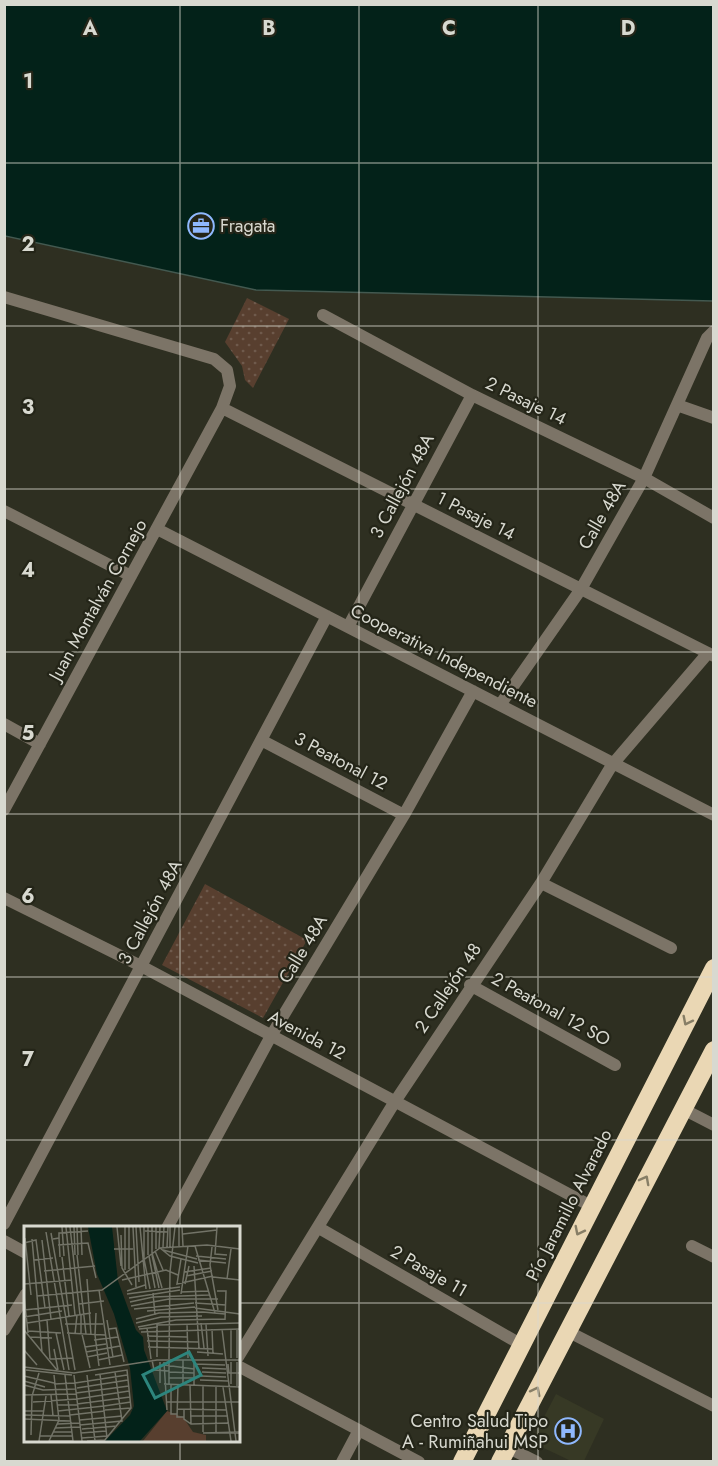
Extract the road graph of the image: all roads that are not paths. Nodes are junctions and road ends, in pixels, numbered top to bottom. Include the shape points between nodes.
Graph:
1 (4, 297) edge
2 (323, 315) dead end
3 (714, 331) edge
4 (472, 395) junction
5 (677, 405) junction
6 (222, 408) junction
7 (714, 418) edge
8 (644, 478) junction
9 (412, 504) junction
10 (4, 511) edge
11 (714, 518) edge
12 (157, 529) junction
13 (131, 576) junction
14 (581, 589) junction
15 (327, 616) junction
16 (348, 627) junction
17 (711, 655) edge
18 (473, 691) junction
19 (500, 705) junction
20 (4, 724) edge
21 (261, 740) junction
22 (40, 744) junction
23 (612, 765) junction
24 (4, 810) edge
25 (404, 815) junction
26 (714, 815) edge
27 (541, 883) junction
28 (4, 898) edge
29 (670, 948) dead end
30 (141, 966) junction
31 (714, 968) edge
32 (470, 985) junction
33 (271, 1036) junction
34 (714, 1050) edge
35 (615, 1065) dead end
36 (394, 1103) junction
37 (683, 1109) junction
38 (714, 1125) edge
39 (591, 1206) junction
40 (4, 1224) edge
41 (168, 1226) edge
42 (319, 1228) junction
43 (4, 1241) edge
44 (692, 1246) dead end
45 (24, 1252) edge
46 (714, 1257) edge
47 (24, 1297) edge
48 (4, 1330) edge
49 (567, 1331) junction
50 (522, 1345) junction
51 (240, 1354) edge
52 (240, 1367) edge
53 (714, 1406) edge
54 (360, 1430) junction
55 (504, 1454) edge
56 (342, 1461) edge
57 (419, 1461) edge
58 (462, 1461) edge
59 (537, 1461) edge

1 - 6 street, Juan Montalván Cornejo via 214,359 227,370 230,387
2 - 4 street, 2 Pasaje 14
3 - 5 street, Calle 48A via 707,338
4 - 8 street, 2 Pasaje 14
4 - 9 street, 3 Callejón 48A
5 - 7 street
5 - 8 street, Calle 48A
6 - 9 street, 1 Pasaje 14
6 - 12 street, Juan Montalván Cornejo
8 - 11 street, 2 Pasaje 14
8 - 14 street, Calle 48A
9 - 14 street, 1 Pasaje 14
9 - 16 street, 3 Callejón 48A
10 - 13 street
12 - 13 street, Juan Montalván Cornejo
12 - 15 street, Cooperativa Independiente
13 - 22 street, Juan Montalván Cornejo
14 - 17 street, 1 Pasaje 14
14 - 19 street, Calle 48A
15 - 16 street, Cooperativa Independiente
15 - 21 street, 3 Callejón 48A
16 - 18 street, Cooperativa Independiente
17 - 23 street, 2 Callejón 48
18 - 19 street, Cooperativa Independiente
18 - 25 street, Calle 48A
19 - 23 street, Cooperativa Independiente
20 - 22 street
21 - 25 street, 3 Peatonal 12
21 - 30 street, 3 Callejón 48A
22 - 24 street, Juan Montalván Cornejo
23 - 26 street, Cooperativa Independiente
23 - 27 street, 2 Callejón 48
25 - 33 street, Calle 48A
27 - 29 street
27 - 32 street, 2 Callejón 48
28 - 30 street, Avenida 12
30 - 33 street, Avenida 12
30 - 40 street, 3 Callejón 48A
31 -> 39 highway, Pío Jaramillo Alvarado
32 - 35 street, 2 Peatonal 12 SO
32 - 36 street, 2 Callejón 48
33 - 36 street, Avenida 12
33 - 41 street, Calle 48A
34 - 37 highway
36 - 39 street, Avenida 12
36 - 42 street, 2 Callejón 48
37 - 38 street
49 -> 37 highway
39 -> 50 highway, Pío Jaramillo Alvarado
42 - 50 street, 2 Pasaje 11
42 - 51 street, 2 Callejón 48
43 - 45 street
44 - 46 street
47 - 48 street
49 - 53 street
55 -> 49 highway
50 - 58 highway, Pío Jaramillo Alvarado
52 - 54 street
54 - 56 street
54 - 57 street
55 - 59 street

